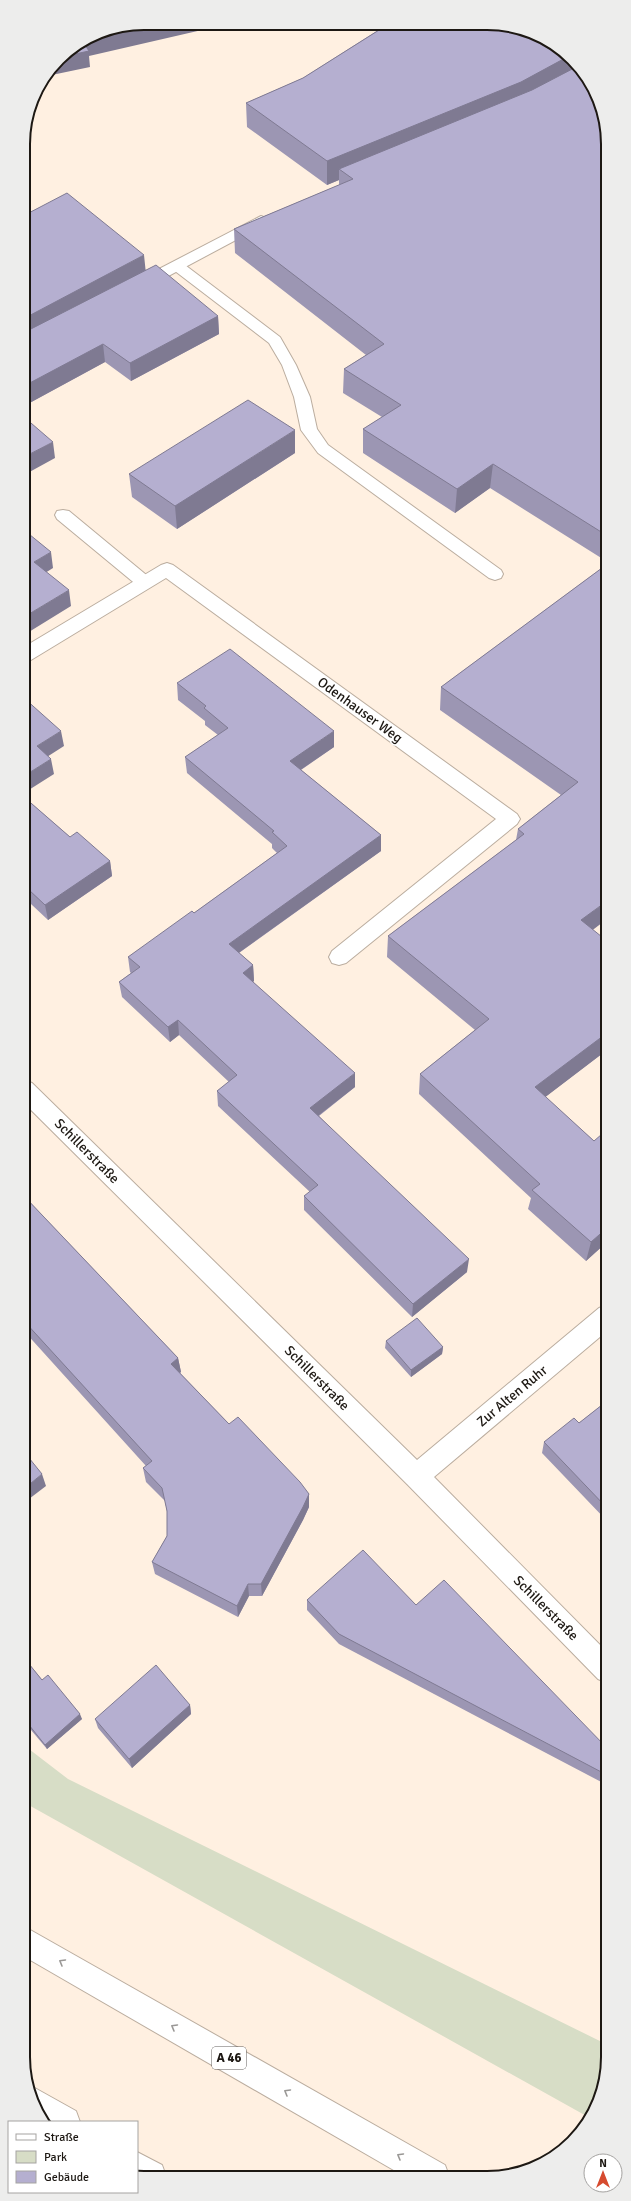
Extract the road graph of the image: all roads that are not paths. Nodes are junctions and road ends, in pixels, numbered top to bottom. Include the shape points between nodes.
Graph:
1 (271, 215) edge
2 (176, 265) junction
3 (128, 291) edge
4 (63, 514) dead end
5 (495, 574) dead end
6 (144, 582) junction
7 (30, 651) edge
8 (339, 957) dead end
9 (30, 1095) edge
10 (601, 1321) edge
11 (416, 1476) junction
12 (601, 1664) edge
13 (30, 1944) edge
14 (43, 2108) edge
15 (63, 2121) edge
16 (425, 2171) edge

1 - 2 main road
2 - 3 main road
2 - 5 lane via 275,340 302,397 309,430 323,449
4 - 6 lane
6 - 7 main road, Odenhauser Weg
6 - 8 main road, Odenhauser Weg via 167,569 510,819
9 - 11 main road, Schillerstraße
10 - 11 main road, Zur Alten Ruhr
11 - 12 main road, Schillerstraße
16 -> 13 main road, A 46
14 - 15 main road

